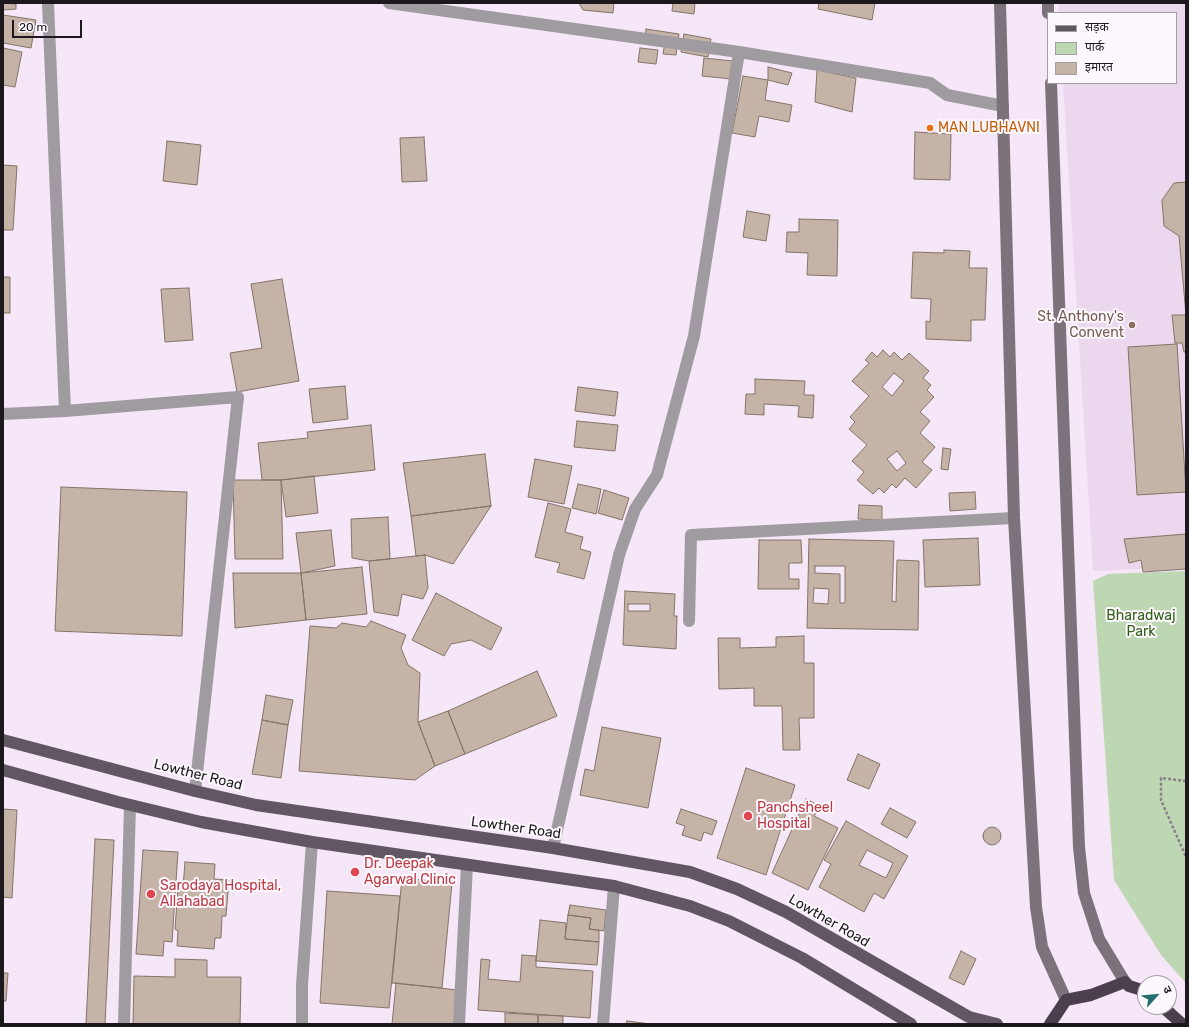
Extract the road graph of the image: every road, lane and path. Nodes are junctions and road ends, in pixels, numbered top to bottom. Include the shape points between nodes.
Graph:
1 (48, 3) edge
2 (389, 3) edge
3 (1000, 3) edge
4 (739, 52) junction
5 (1051, 84) edge
6 (1003, 106) junction
7 (65, 411) junction
8 (3, 414) edge
9 (1014, 518) junction
10 (689, 621) dead end
11 (3, 740) edge
12 (3, 770) edge
13 (1186, 781) edge
14 (195, 791) junction
15 (130, 805) junction
16 (312, 842) junction
17 (553, 848) junction
18 (1186, 856) edge
19 (467, 865) junction
20 (614, 886) junction
21 (1125, 982) junction
22 (1137, 988) edge
23 (1066, 1000) junction
24 (1172, 1015) edge
25 (124, 1024) edge
26 (302, 1024) edge
27 (459, 1024) edge
28 (603, 1024) edge
29 (911, 1024) edge
30 (997, 1024) edge
31 (1050, 1024) edge
32 (1182, 1024) edge

1 - 7 street
2 - 4 street
3 - 6 street
4 - 6 street via 930,83 947,95
4 - 17 street via 694,336 658,474 635,509 619,555
5 - 21 street via 1079,847 1084,893 1099,939
6 - 9 street
7 - 8 street
7 - 14 street via 238,397
9 - 10 street via 691,535
9 - 23 street via 1036,908 1042,948
11 - 14 main road, Lowther Road
12 - 15 main road
13 - 18 path via 1161,778 1161,800
14 - 17 main road, Lowther Road via 256,805
15 - 16 main road via 201,822
15 - 25 street
16 - 19 main road
16 - 26 street via 302,985
17 - 30 main road, Lowther Road via 690,872 737,889 786,912 969,1017
19 - 20 main road
19 - 27 street
20 - 28 street
20 - 29 main road via 690,906 729,921 802,958
21 - 22 highway
21 - 23 highway via 1091,995
23 - 31 highway
24 - 32 highway

